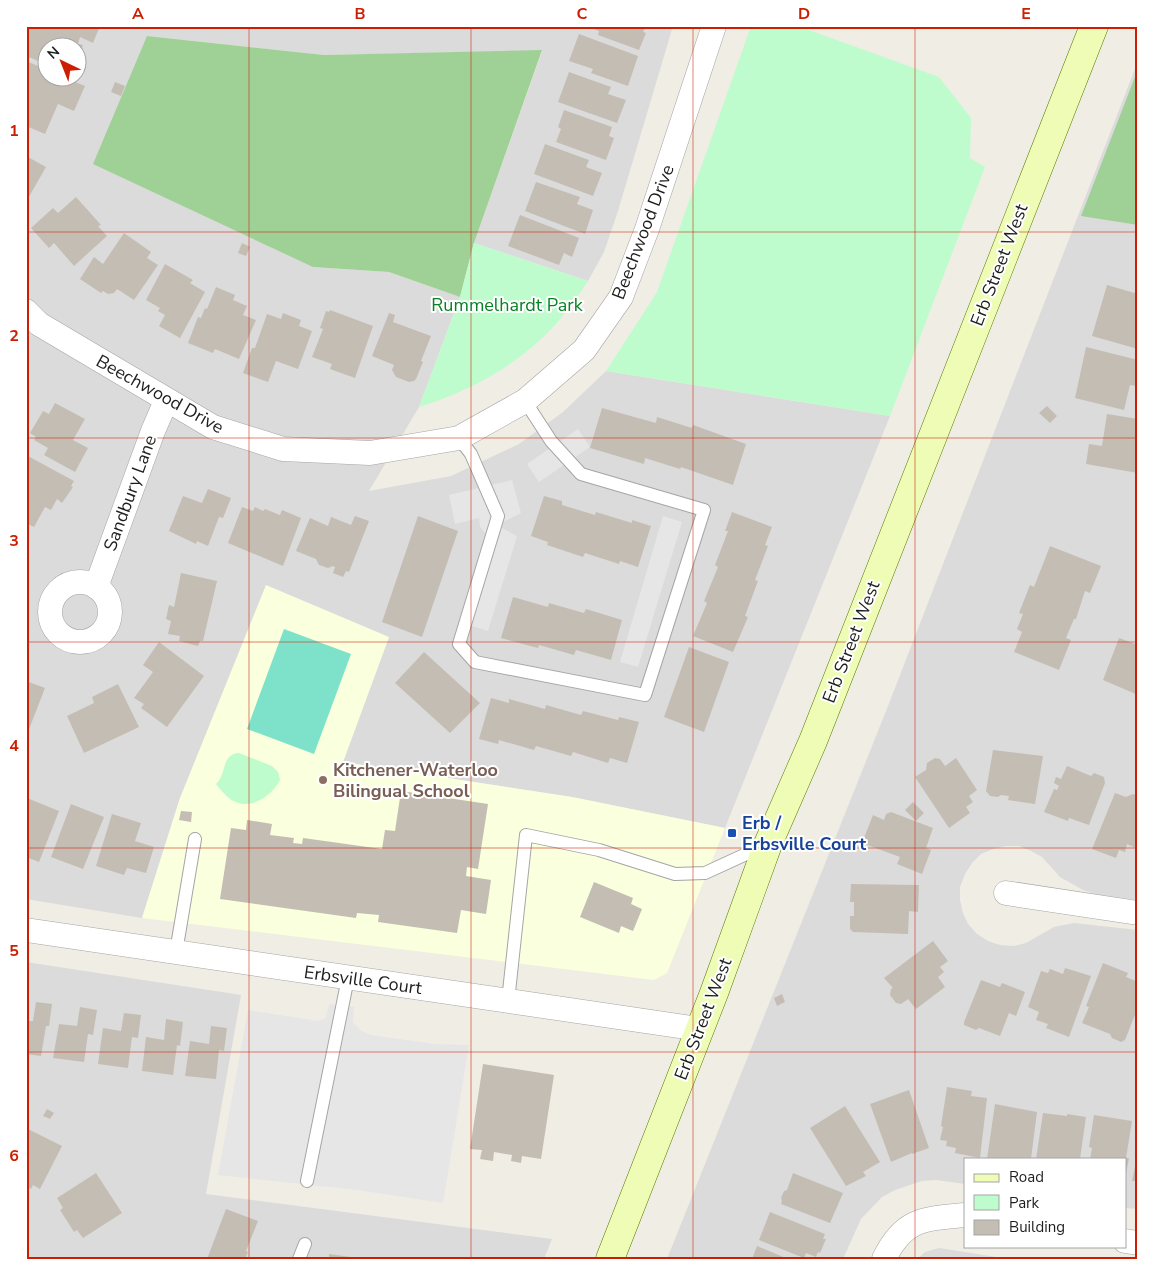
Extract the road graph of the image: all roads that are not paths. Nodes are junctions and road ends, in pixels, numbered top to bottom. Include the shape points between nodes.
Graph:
1 (714, 26) edge
2 (1094, 26) edge
3 (26, 311) edge
4 (166, 401) junction
5 (524, 401) junction
6 (459, 438) junction
7 (96, 586) dead end
8 (196, 839) dead end
9 (768, 844) junction
10 (1006, 894) dead end
11 (1138, 913) edge
12 (26, 930) edge
13 (176, 952) junction
14 (348, 978) junction
15 (508, 1001) junction
16 (699, 1029) junction
17 (307, 1181) dead end
18 (964, 1215) edge
19 (306, 1244) dead end
20 (299, 1259) edge
21 (610, 1259) edge
22 (884, 1259) edge

1 - 5 street, Beechwood Drive via 647,229 621,297 584,350
2 - 9 main road, Erb Street West via 813,741
3 - 4 street, Beechwood Drive via 39,324
4 - 6 street, Beechwood Drive via 213,427 283,449 370,453
4 - 7 street, Sandbury Lane
5 - 6 street, Beechwood Drive
5 - 6 lane via 551,441 581,474 704,510 645,695 475,662 459,644 498,516 471,454
8 - 13 lane
9 - 15 lane via 705,873 675,874 600,850 526,835
9 - 16 main road, Erb Street West
10 - 11 street
12 - 13 street, Erbsville Court
13 - 14 street, Erbsville Court
14 - 15 street, Erbsville Court
14 - 17 lane
15 - 16 street, Erbsville Court
16 - 21 main road, Erb Street West
18 - 22 street via 926,1219 907,1228 891,1244
19 - 20 lane

